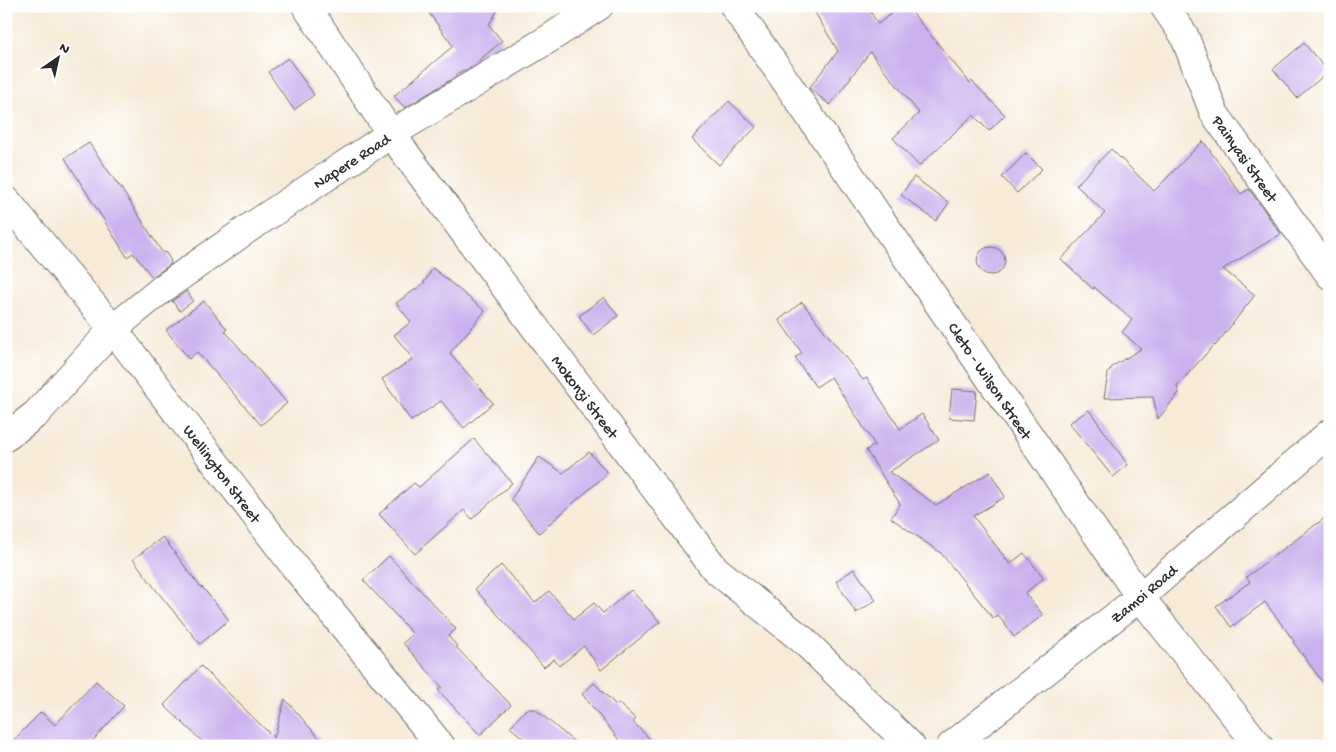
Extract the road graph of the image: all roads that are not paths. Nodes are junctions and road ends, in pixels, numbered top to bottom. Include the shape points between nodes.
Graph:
1 (306, 6) edge
2 (599, 6) edge
3 (734, 6) edge
4 (1164, 6) edge
5 (391, 134) junction
6 (6, 200) edge
7 (1330, 275) edge
8 (113, 329) junction
9 (1330, 433) edge
10 (6, 437) edge
11 (1140, 597) junction
12 (441, 746) edge
13 (911, 746) edge
14 (951, 746) edge
15 (1259, 746) edge

1 - 5 street, Mokonzi Street
2 - 5 street, Napere Road
3 - 11 street, Cleto - Wilson Street
4 - 7 street, Painyasi Street via 1184,35 1214,112
5 - 8 street, Napere Road via 241,233 162,289
5 - 13 street, Mokonzi Street via 715,569 804,641
6 - 8 street, Wellington Street
8 - 10 street, Napere Road via 36,414
8 - 12 street, Wellington Street via 295,567
9 - 11 street, Zamoi Road
11 - 14 street, Zamoi Road
11 - 15 street, Cleto - Wilson Street

